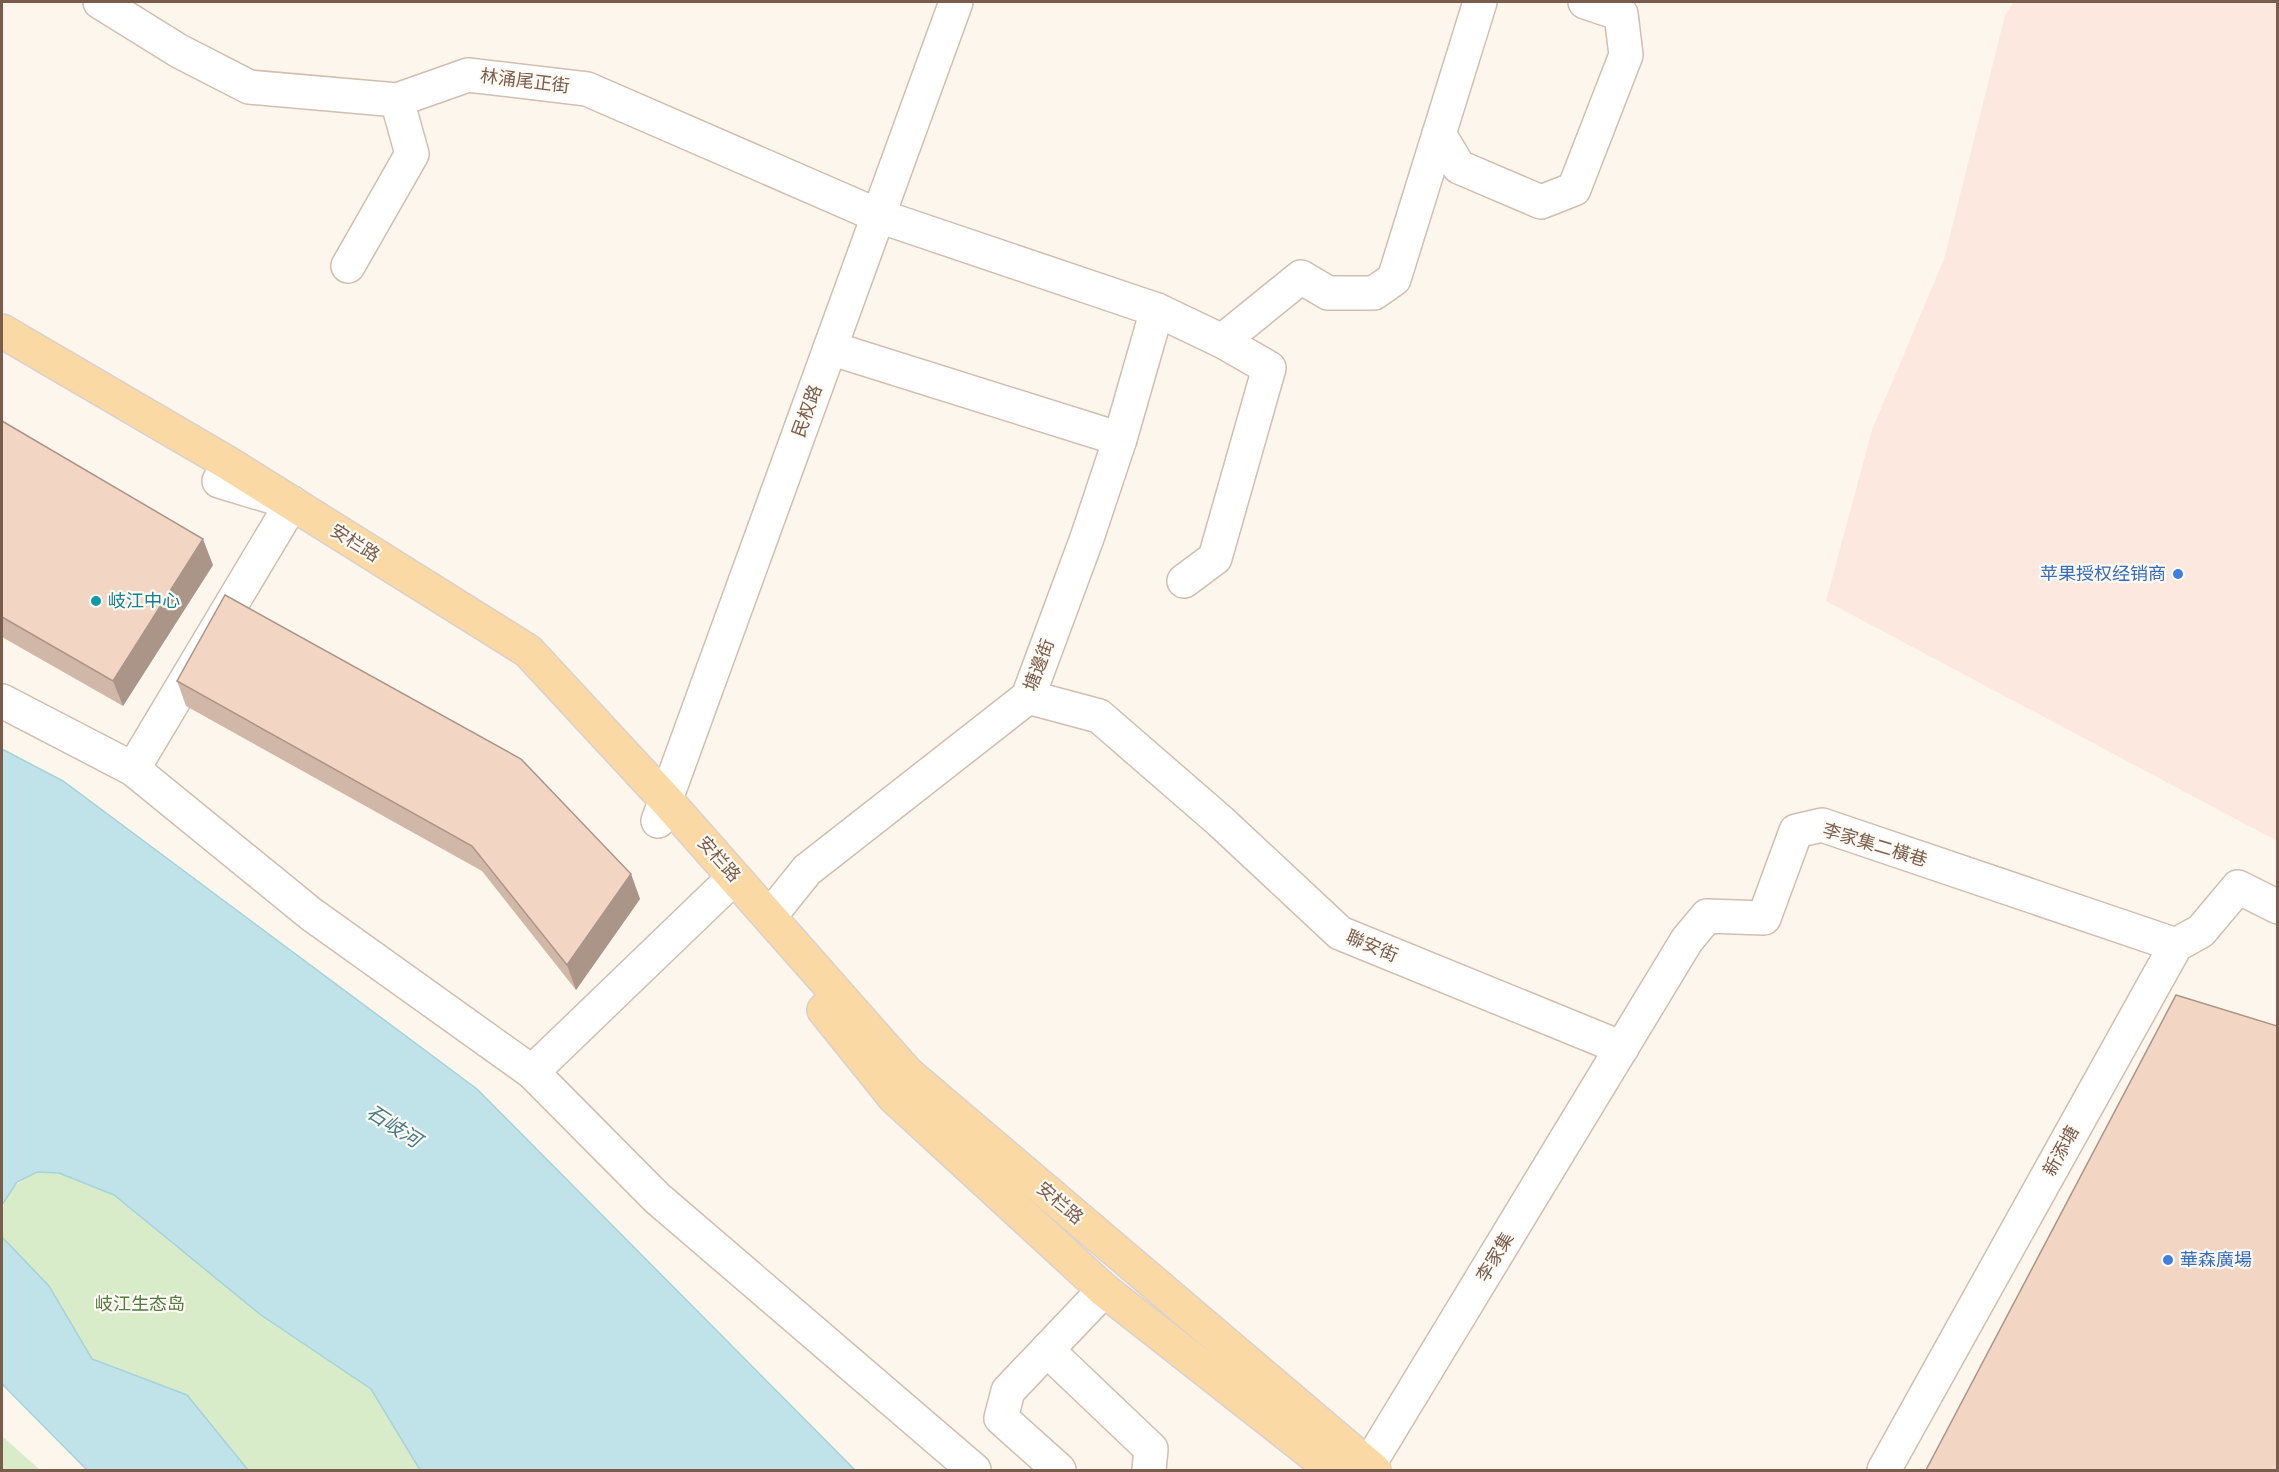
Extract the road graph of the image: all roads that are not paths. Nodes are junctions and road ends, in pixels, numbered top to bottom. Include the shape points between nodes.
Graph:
1 (100, 2) edge
2 (956, 2) edge
3 (1480, 2) edge
4 (1585, 2) edge
5 (397, 100) junction
6 (1439, 134) junction
7 (879, 216) junction
8 (348, 266) dead end
9 (1157, 310) junction
10 (2, 331) edge
11 (1222, 341) junction
12 (831, 348) junction
13 (2, 352) edge
14 (1120, 439) junction
15 (219, 481) junction
16 (292, 503) junction
17 (1184, 581) dead end
18 (1028, 697) junction
19 (2, 701) edge
20 (133, 769) junction
21 (662, 810) junction
22 (721, 890) junction
23 (2277, 907) edge
24 (770, 916) junction
25 (2176, 945) junction
26 (1622, 1048) junction
27 (532, 1072) junction
28 (1104, 1290) junction
29 (1047, 1350) junction
30 (1371, 1468) edge
31 (974, 1470) edge
32 (1059, 1470) edge
33 (1149, 1470) edge
34 (1333, 1470) edge
35 (1884, 1470) edge

1 - 5 street, 林涌尾正街 via 179,51 249,87
2 - 7 street, 民权路
3 - 6 street
4 - 6 street via 1621,14 1626,55 1574,189 1541,202 1459,167
5 - 7 street, 林涌尾正街 via 468,75 587,89
5 - 8 street via 412,154
6 - 11 street via 1394,279 1374,292 1328,293 1301,277
7 - 9 street, 林涌尾正街
7 - 12 street, 民权路
9 - 11 street, 林涌尾正街
9 - 14 street, 塘邊街
10 - 16 main road, 安栏路
11 - 17 street, 林涌尾正街 via 1269,368 1215,558
12 - 14 street
12 - 21 street, 民权路
13 - 15 main road, 安栏路
14 - 18 street, 塘邊街
15 - 16 street
15 - 21 main road, 安栏路 via 516,670
16 - 20 street
16 - 21 main road, 安栏路 via 528,651
18 - 24 street, 塘邊街 via 807,870
18 - 26 street, 聯安街 via 1099,716 1340,933
19 - 20 street
20 - 27 street via 311,914
21 - 22 main road, 安栏路
21 - 24 main road, 安栏路
22 - 27 street
22 - 28 main road, 安栏路 via 759,929 894,1097
23 - 25 street via 2238,887 2201,931
24 - 30 main road, 安栏路 via 907,1073
25 - 26 street, 李家集二橫巷 via 1822,825 1796,831 1764,918 1707,916 1687,940
25 - 35 street, 新添塘
26 - 30 street, 李家集
27 - 31 street via 657,1198
28 - 29 street
28 - 34 main road, 安栏路
29 - 32 street via 1008,1391 1001,1418
29 - 33 street via 1151,1449

